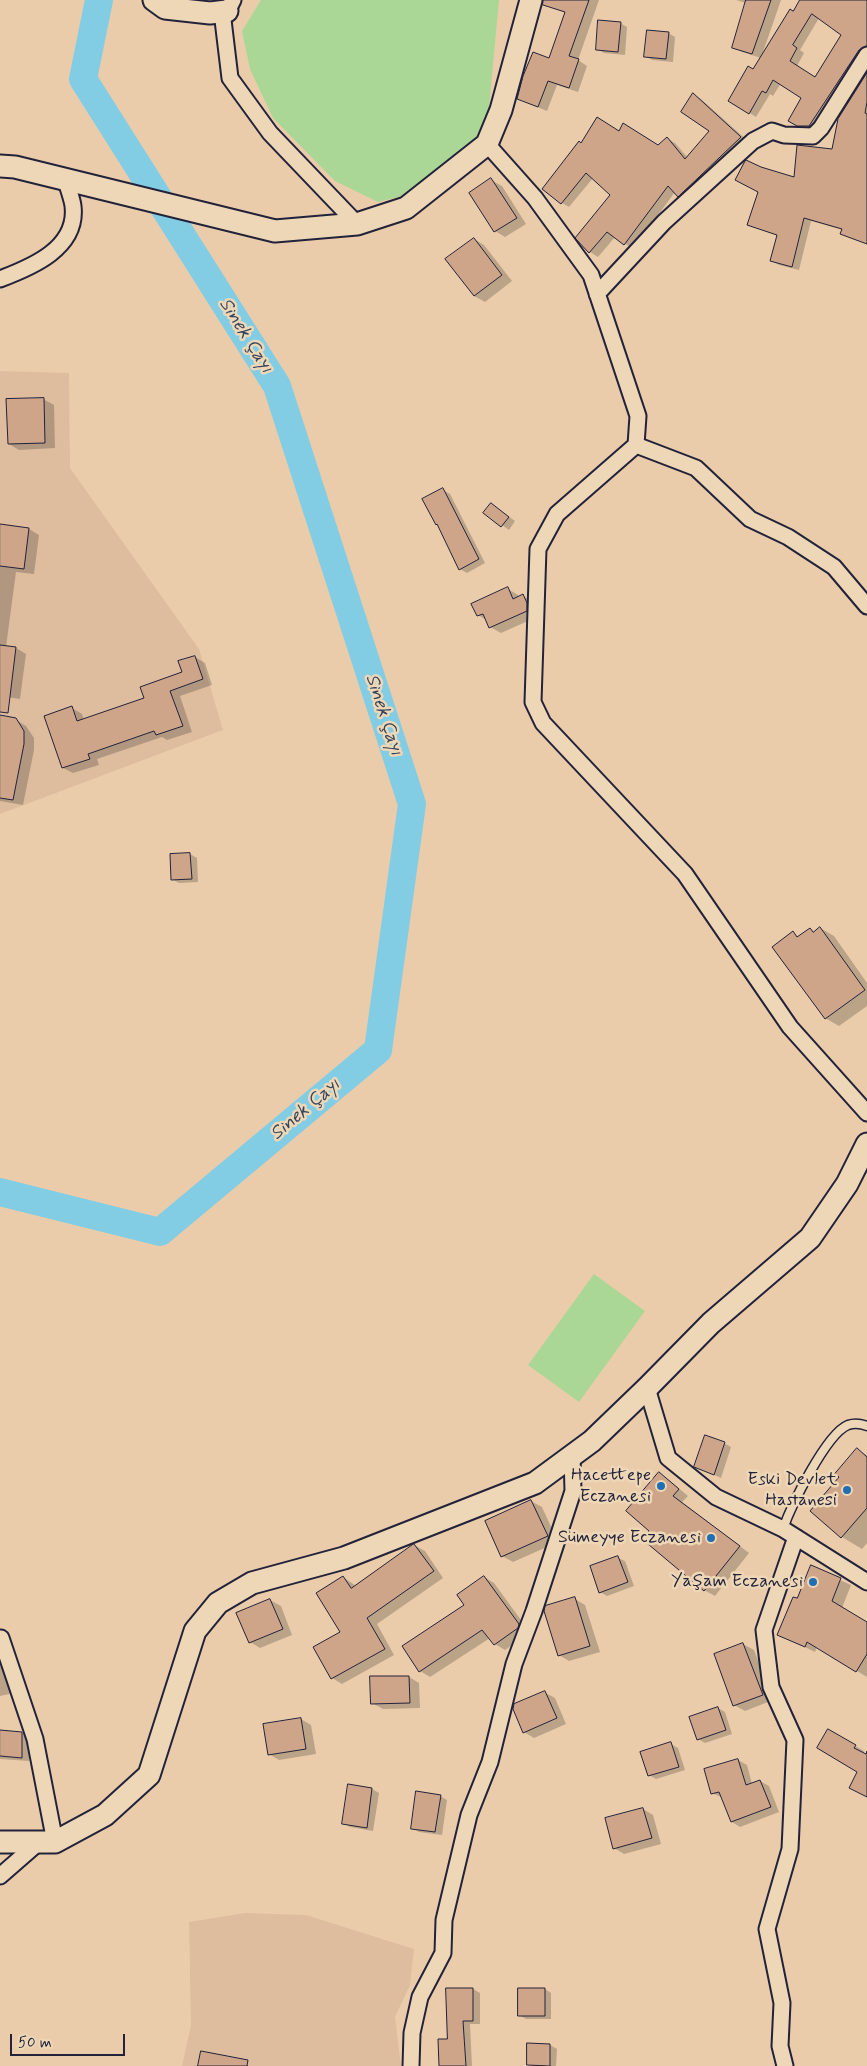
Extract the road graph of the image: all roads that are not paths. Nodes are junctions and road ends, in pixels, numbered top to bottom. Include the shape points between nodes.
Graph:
1 (531, 0) edge
2 (160, 4) edge
3 (230, 6) edge
4 (867, 55) edge
5 (487, 144) junction
6 (0, 166) edge
7 (74, 182) junction
8 (357, 224) junction
9 (0, 279) edge
10 (597, 294) junction
11 (636, 446) junction
12 (867, 606) edge
13 (867, 1113) edge
14 (867, 1144) edge
15 (648, 1388) junction
16 (867, 1426) edge
17 (572, 1456) junction
18 (790, 1533) junction
19 (867, 1582) edge
20 (1, 1638) edge
21 (0, 1842) edge
22 (47, 1842) junction
23 (0, 1876) edge
24 (411, 2066) edge
25 (785, 2066) edge

1 - 5 street via 501,110
2 - 3 street via 210,12
3 - 8 street via 223,20 230,78 270,133
4 - 10 street via 821,128 812,136 772,131 753,141 664,222
5 - 8 street via 406,208
5 - 10 street via 535,198 591,275
6 - 7 street
7 - 8 street via 275,231
7 - 9 street via 70,232 51,255
10 - 11 street via 638,416
11 - 12 street via 696,468 750,519 788,537 834,567
11 - 13 street via 556,514 538,549 533,702 543,723 685,874 790,1027
14 - 15 street via 846,1184 810,1238 711,1323
15 - 17 street
15 - 18 street via 668,1458 716,1497
16 - 18 lane via 848,1426 834,1436 792,1505
17 - 22 street via 535,1483 344,1558 252,1583 218,1602 195,1631 149,1775 104,1815
17 - 24 street via 573,1491 514,1664 490,1762 469,1815 444,1920 443,1953 420,1997 412,2033
18 - 19 street
18 - 25 street via 764,1630 771,1688 795,1740 790,1848 767,1929 782,2003 780,2046
20 - 22 street via 34,1739
21 - 22 street
22 - 23 street

